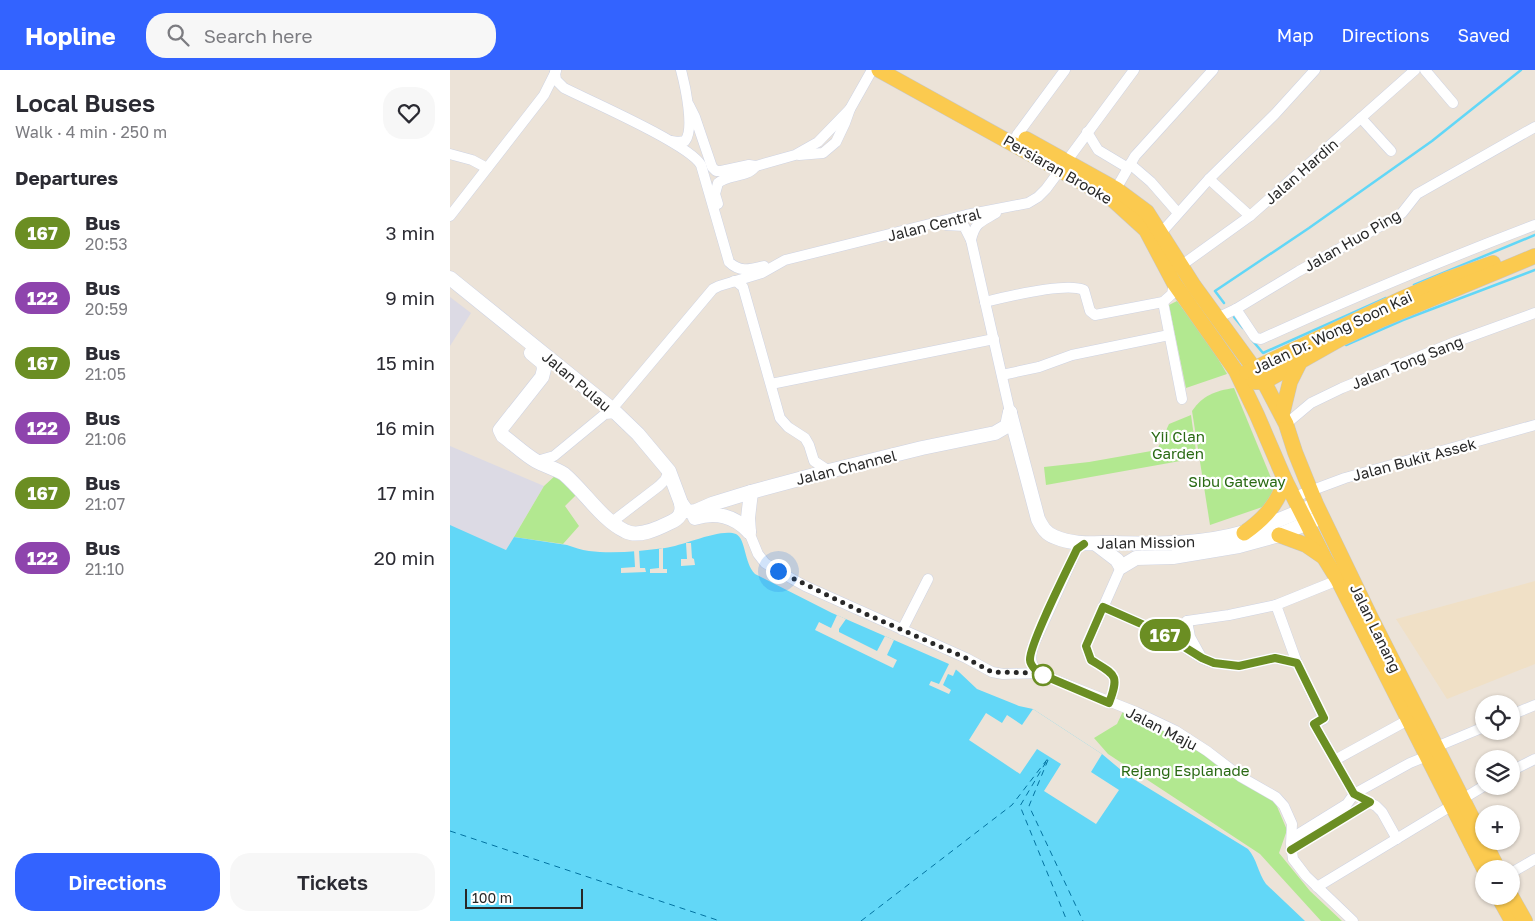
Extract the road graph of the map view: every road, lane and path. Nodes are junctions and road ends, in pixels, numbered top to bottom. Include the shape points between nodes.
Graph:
1 (681, 70) edge
2 (872, 70) edge
3 (879, 70) edge
4 (899, 70) edge
5 (1065, 70) edge
6 (1134, 70) edge
7 (1213, 70) edge
8 (1315, 70) edge
9 (1415, 70) edge
10 (1425, 70) edge
11 (556, 71) edge
12 (564, 88) junction
13 (544, 94) junction
14 (1453, 102) dead end
15 (689, 105) junction
16 (1361, 118) junction
17 (1535, 127) edge
18 (1087, 132) junction
19 (1017, 135) junction
20 (670, 141) junction
21 (1095, 146) junction
22 (1391, 150) dead end
23 (451, 155) edge
24 (1067, 159) junction
25 (756, 166) junction
26 (1129, 166) junction
27 (487, 168) junction
28 (1209, 178) junction
29 (1116, 189) junction
30 (1003, 209) junction
31 (1178, 213) junction
32 (450, 216) edge
33 (1250, 216) junction
34 (935, 224) junction
35 (1535, 225) edge
36 (1161, 233) junction
37 (971, 240) junction
38 (1535, 246) edge
39 (1535, 256) edge
40 (782, 262) junction
41 (1182, 265) junction
42 (450, 278) edge
43 (741, 282) junction
44 (1174, 283) junction
45 (450, 289) edge
46 (985, 302) junction
47 (1163, 302) junction
48 (1236, 310) junction
49 (1535, 313) edge
50 (1216, 318) junction
51 (1169, 335) junction
52 (994, 339) junction
53 (1300, 362) junction
54 (569, 374) junction
55 (1002, 374) junction
56 (1238, 375) junction
57 (542, 377) junction
58 (1259, 378) junction
59 (771, 384) junction
60 (1182, 399) dead end
61 (1010, 412) junction
62 (610, 413) junction
63 (1257, 415) junction
64 (1284, 419) junction
65 (1535, 425) edge
66 (996, 433) junction
67 (553, 462) junction
68 (1022, 462) junction
69 (669, 471) junction
70 (829, 471) junction
71 (1285, 480) junction
72 (751, 492) junction
73 (1294, 497) junction
74 (681, 503) junction
75 (1316, 504) junction
76 (1304, 517) junction
77 (612, 522) junction
78 (670, 523) junction
79 (749, 532) junction
80 (1244, 533) junction
81 (1279, 536) junction
82 (1090, 544) junction
83 (1325, 559) junction
84 (1121, 567) junction
85 (928, 579) dead end
86 (1338, 580) junction
87 (1276, 605) junction
88 (1103, 607) junction
89 (1187, 621) junction
90 (902, 630) junction
91 (1162, 633) junction
92 (1287, 637) junction
93 (1202, 658) junction
94 (1275, 658) junction
95 (1297, 663) junction
96 (1038, 673) junction
97 (1109, 703) junction
98 (1535, 705) edge
99 (1520, 711) edge
100 (1408, 720) junction
101 (1475, 731) edge
102 (1431, 752) junction
103 (1535, 759) edge
104 (1335, 760) junction
105 (1520, 766) edge
106 (1475, 791) edge
107 (1354, 794) junction
108 (1370, 802) junction
109 (1456, 802) junction
110 (1292, 838) junction
111 (1397, 839) junction
112 (1291, 850) junction
113 (1535, 859) edge
114 (1480, 860) edge
115 (1492, 860) edge
116 (1520, 868) edge
117 (1318, 887) junction
118 (1503, 905) edge
119 (1516, 905) edge
120 (1354, 921) edge
121 (1512, 921) edge
122 (1525, 921) edge

1 - 15 street
2 - 25 street via 832,147 823,153 795,155
3 - 24 main road, Persiaran Brooke
4 - 19 main road, Persiaran Brooke
5 - 19 street
6 - 18 street, Jalan Central
7 - 26 street
8 - 28 street
9 - 16 street, Jalan Hardin
10 - 14 street
11 - 12 street via 556,80
11 - 13 street
12 - 13 street
12 - 20 street
13 - 27 street
15 - 20 street via 688,137 685,141
15 - 25 street via 716,171
16 - 22 street
16 - 33 street, Jalan Hardin
17 - 48 street, Jalan Huo Ping via 1417,194 1395,218
18 - 21 street
18 - 24 street, Jalan Central
19 - 24 main road, Persiaran Brooke
20 - 40 street via 702,164 729,262 743,270
21 - 24 street
21 - 26 street
23 - 27 street
24 - 29 main road, Persiaran Brooke
24 - 30 street, Jalan Central via 1038,197
24 - 44 main road, Persiaran Brooke via 1152,238
25 - 40 street via 748,172 724,179 718,184 715,194 736,262 776,259
26 - 29 street
26 - 31 street via 1150,182
27 - 32 street
28 - 31 street
28 - 33 street
29 - 36 main road, Persiaran Brooke via 1147,212
30 - 34 street, Jalan Central
30 - 37 street via 977,224
31 - 36 street
33 - 41 street, Jalan Hardin
34 - 37 street via 964,226
34 - 40 street, Jalan Central
35 - 48 street via 1456,255 1261,339 1254,336
36 - 41 main road, Persiaran Brooke
37 - 46 street
38 - 58 main road, Jalan Dr. Wong Soon Kai via 1432,286 1312,340
39 - 53 main road, Jalan Dr. Wong Soon Kai via 1383,319
40 - 43 street
41 - 50 main road, Persiaran Brooke
42 - 54 street, Jalan Pulau
43 - 59 street
43 - 62 street via 713,289
44 - 47 street via 1172,294
44 - 56 main road, Persiaran Brooke
45 - 57 street, Jalan Pulau via 537,358 544,365
46 - 47 street via 1036,291 1077,288 1084,290 1090,311 1095,314
46 - 52 street
47 - 51 street
48 - 50 street, Jalan Huo Ping
49 - 64 street, Jalan Tong Sang via 1342,388
50 - 58 main road, Persiaran Brooke
51 - 55 street via 1072,355 1039,367
51 - 60 street
52 - 55 street
52 - 59 street
53 - 58 main road, Jalan Dr. Wong Soon Kai
53 - 64 main road via 1290,382
54 - 57 street
54 - 62 street, Jalan Pulau via 599,398
55 - 61 street
56 - 58 main road, Jalan Dr. Wong Soon Kai
56 - 63 main road, Persiaran Brooke
57 - 67 street via 500,430 503,436 537,461
58 - 63 main road
58 - 64 main road, Jalan Lanang
59 - 70 street via 780,418 804,438 814,461
61 - 66 street via 1007,426
61 - 68 street
62 - 67 street
62 - 69 street, Jalan Pulau via 638,434
63 - 71 main road, Jalan Lanang
64 - 75 main road, Jalan Lanang
65 - 75 street, Jalan Bukit Assek via 1345,478
66 - 68 street via 1010,443
66 - 70 street, Jalan Channel
67 - 77 street
68 - 82 street, Jalan Mission via 1036,513 1045,531 1062,540
69 - 74 street, Jalan Pulau
69 - 77 street via 659,486
70 - 72 street, Jalan Channel
71 - 73 main road, Jalan Lanang
71 - 80 main road via 1271,510
72 - 74 street, Jalan Channel via 690,512
72 - 79 street
73 - 75 street, Jalan Bukit Assek
73 - 76 main road, Jalan Lanang
74 - 78 street via 682,513
75 - 76 street, Jalan Mission
75 - 102 main road, Jalan Lanang
76 - 80 street, Jalan Mission
76 - 81 street, Jalan Mission
76 - 83 main road, Jalan Lanang
77 - 78 street via 634,534
78 - 79 street via 706,514 718,515 736,520
79 - 90 street via 765,563
80 - 82 street, Jalan Mission via 1188,544
81 - 83 main road via 1306,545
81 - 84 street, Jalan Mission via 1199,554 1136,558
82 - 84 street via 1117,560
82 - 96 street via 1077,549 1033,646 1030,663
83 - 86 main road, Jalan Lanang
84 - 88 street
85 - 90 street
86 - 87 street
86 - 100 main road, Jalan Lanang
87 - 89 street
87 - 92 street
88 - 91 street
88 - 97 street via 1086,646 1091,660 1107,668 1114,677 1116,684
89 - 91 street via 1178,629
89 - 93 street via 1192,644
90 - 96 street via 992,672
91 - 93 street
92 - 94 street
92 - 95 street
93 - 94 street via 1232,666
94 - 95 street
95 - 104 street via 1324,718 1314,724
96 - 97 street, Jalan Maju
97 - 110 street, Jalan Maju via 1176,731 1241,777 1276,797 1289,815
98 - 99 street
100 - 102 main road, Jalan Lanang
100 - 104 street
101 - 102 street
102 - 107 street
102 - 109 main road, Jalan Lanang
103 - 105 street
104 - 107 street
106 - 109 street
107 - 108 street
107 - 110 street via 1348,804
108 - 111 street via 1382,812
108 - 112 street
109 - 111 street
109 - 114 main road, Jalan Lanang
109 - 115 main road, Jalan Lanang
110 - 112 street, Jalan Maju
111 - 117 street
112 - 117 street via 1300,869
113 - 116 street
117 - 120 street
118 - 121 main road
119 - 122 main road

